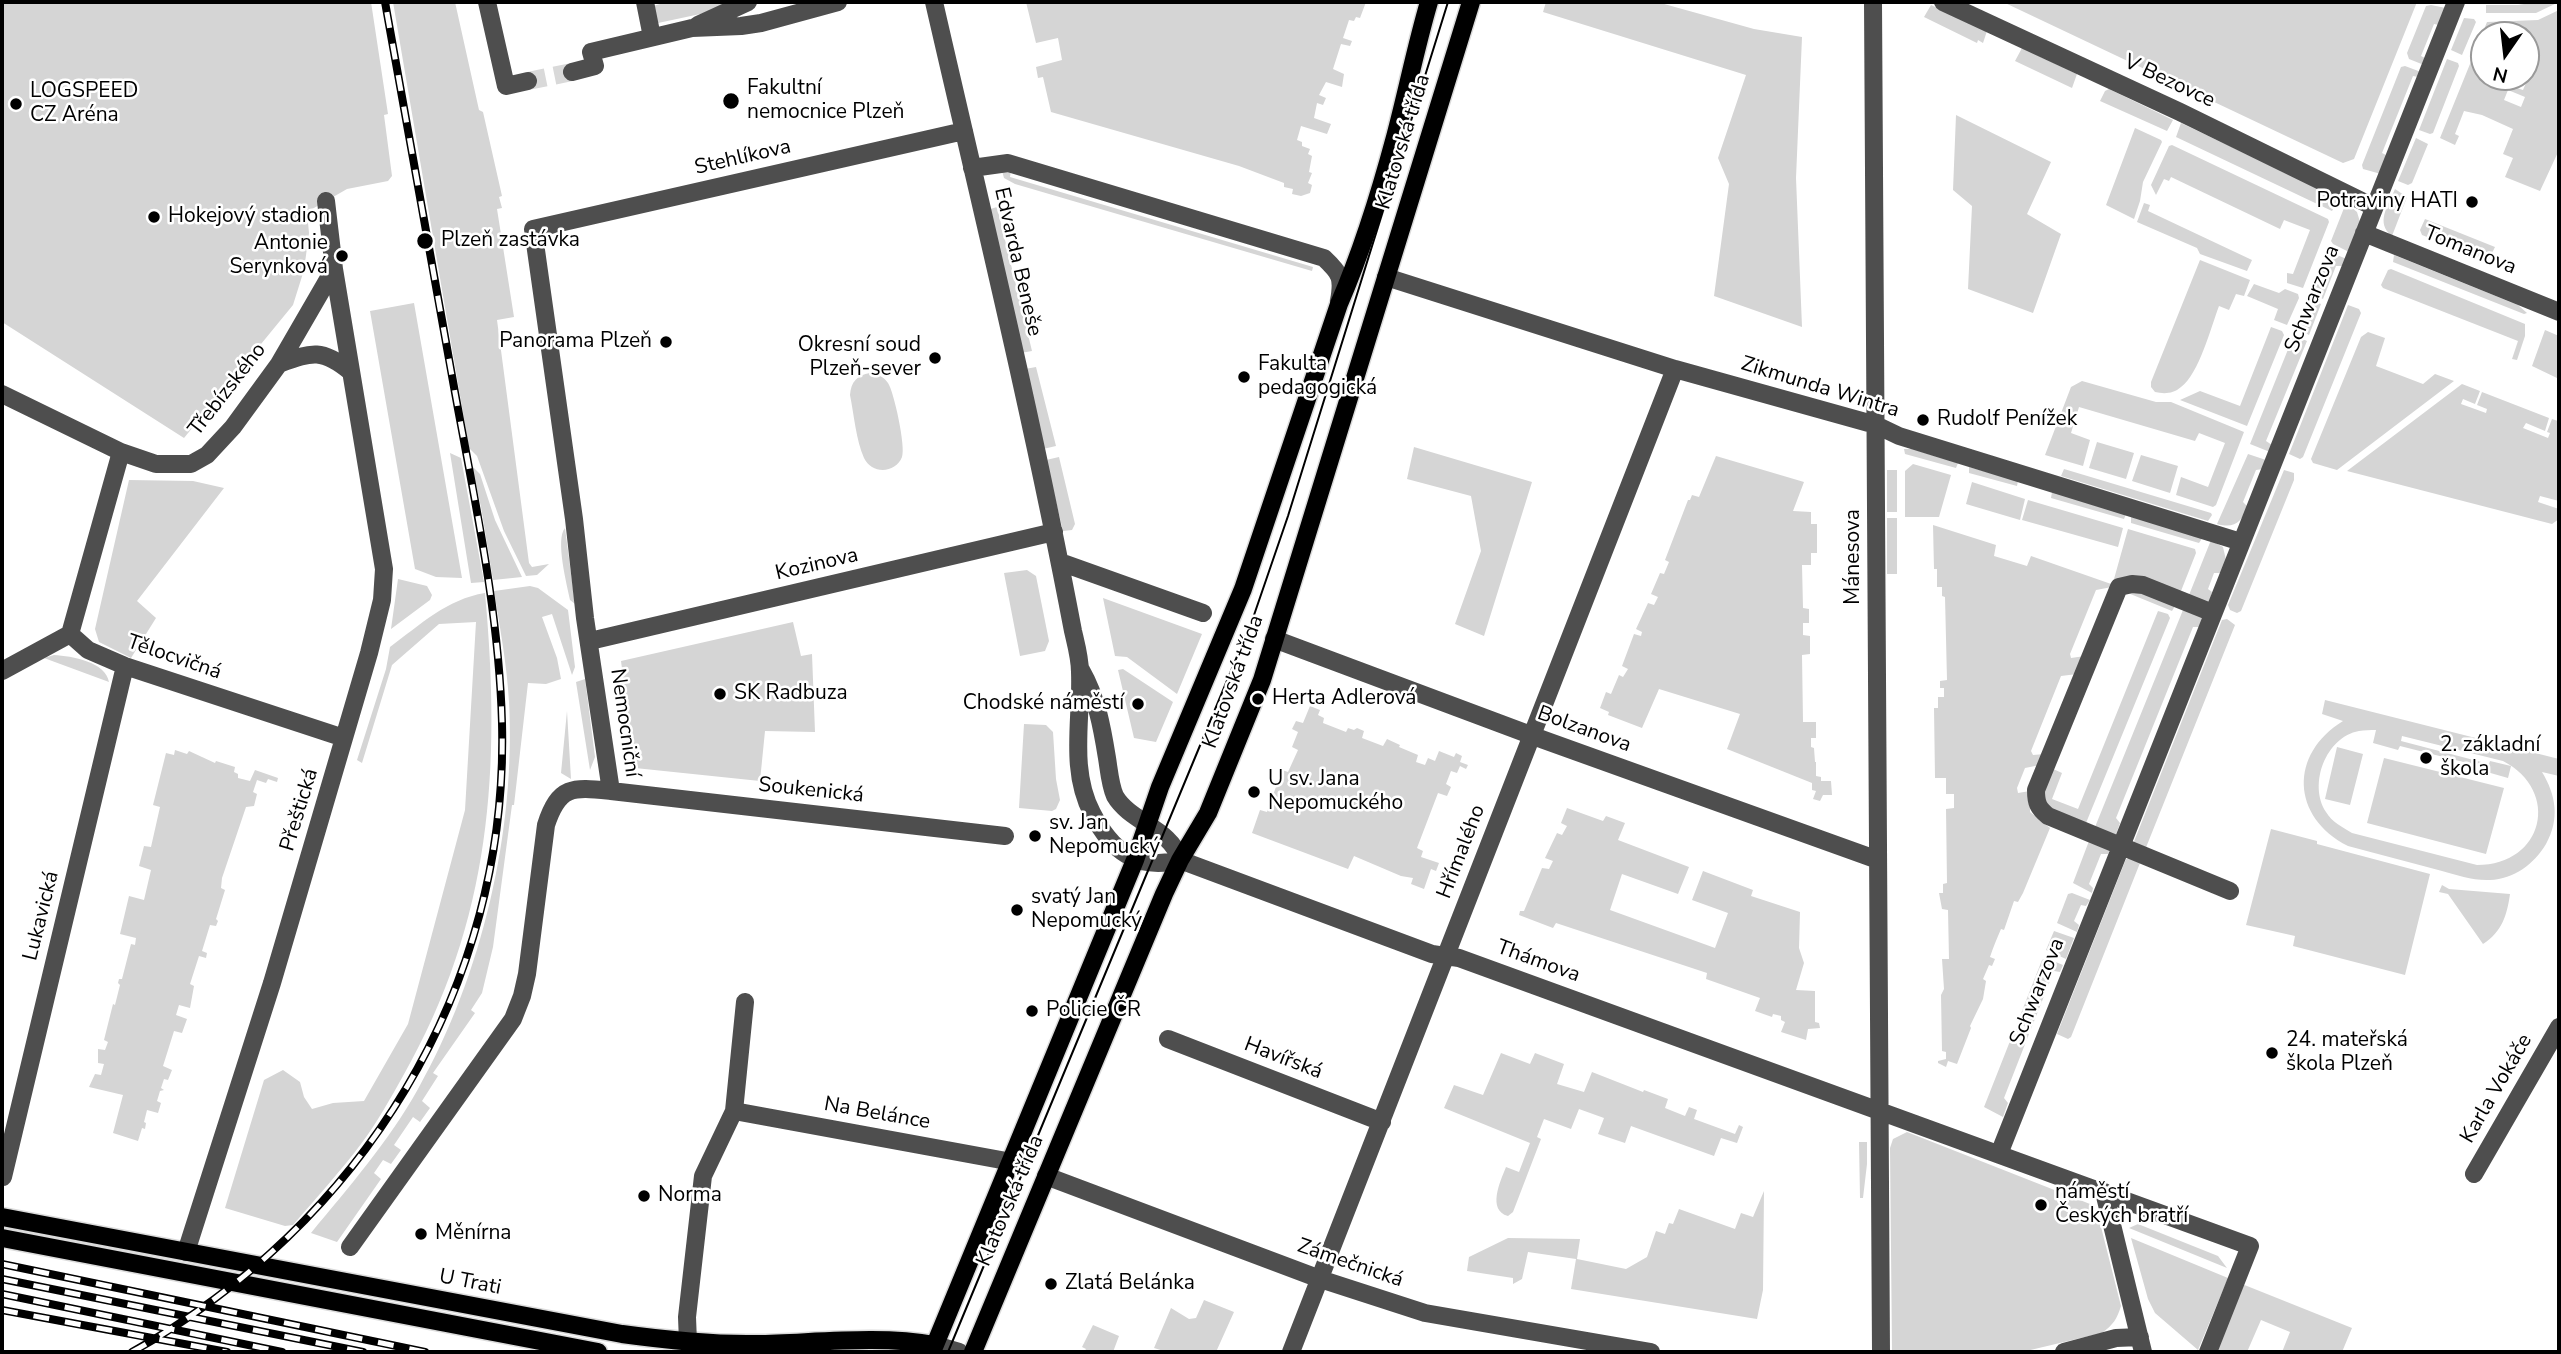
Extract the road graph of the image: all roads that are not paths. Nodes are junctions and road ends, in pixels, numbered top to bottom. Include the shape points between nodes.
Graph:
1 (487, 2) edge
2 (645, 2) edge
3 (748, 2) edge
4 (838, 2) edge
5 (934, 2) edge
6 (1429, 2) edge
7 (1471, 2) edge
8 (1873, 2) edge
9 (1943, 2) edge
10 (2456, 2) edge
11 (692, 29) junction
12 (652, 37) junction
13 (572, 72) tunnel mouth
14 (528, 81) tunnel mouth
15 (964, 131) junction
16 (972, 168) junction
17 (326, 201) dead end
18 (2374, 207) junction
19 (533, 229) joint
20 (2364, 233) junction
21 (334, 270) junction
22 (1386, 277) junction
23 (1339, 304) junction
24 (2559, 312) edge
25 (279, 364) junction
26 (1675, 369) junction
27 (351, 372) junction
28 (2, 394) edge
29 (1875, 425) junction
30 (121, 452) junction
31 (1054, 532) junction
32 (2241, 542) junction
33 (1060, 562) junction
34 (1203, 613) dead end
35 (2213, 613) junction
36 (70, 634) junction
37 (1274, 639) junction
38 (590, 641) junction
39 (125, 666) junction
40 (1080, 670) junction
41 (2, 671) edge
42 (1532, 735) junction
43 (344, 738) junction
44 (611, 791) junction
45 (1148, 825) junction
46 (1005, 836) dead end
47 (2121, 846) junction
48 (1135, 860) junction
49 (1180, 860) junction
50 (1878, 860) junction
51 (2230, 891) dead end
52 (1446, 957) junction
53 (745, 1002) dead end
54 (2559, 1027) edge
55 (1167, 1039) dead end
56 (734, 1111) junction
57 (1879, 1111) junction
58 (1382, 1122) junction
59 (1999, 1154) junction
60 (1012, 1162) junction
61 (2474, 1174) dead end
62 (1046, 1176) junction
63 (3, 1177) edge
64 (2104, 1192) junction
65 (2, 1217) edge
66 (2, 1238) edge
67 (350, 1247) dead end
68 (186, 1252) junction
69 (1320, 1279) junction
70 (688, 1342) junction
71 (2141, 1344) edge
72 (933, 1349) edge
73 (598, 1352) edge
74 (959, 1352) edge
75 (973, 1352) edge
76 (1292, 1352) edge
77 (1651, 1352) edge
78 (1881, 1352) edge
79 (2064, 1352) edge
80 (2208, 1352) edge

1 - 14 street via 506,86
2 - 12 street
3 - 11 street
4 - 11 street via 741,26
5 - 15 street, Edvarda Beneše
6 - 23 main road, Klatovská třída via 1394,139
7 - 22 main road, Klatovská třída
8 - 29 street, Mánesova
9 - 18 street, V Bezovce
10 - 18 street, Schwarzova
11 - 12 street
12 - 13 street via 591,52 595,66
15 - 16 street, Edvarda Beneše
15 - 19 street, Stehlíkova
16 - 23 street via 1008,163 1324,258 1340,275
16 - 31 street, Edvarda Beneše
17 - 21 street, Přeštická
18 - 20 street, Schwarzova
19 - 38 street, Nemocniční
20 - 24 street, Tomanova
20 - 32 street, Schwarzova
21 - 25 street, Třebízského
21 - 27 street, Přeštická
22 - 26 street, Zikmunda Wintra
22 - 37 main road, Klatovská třída
23 - 45 main road, Klatovská třída via 1243,589
25 - 27 street via 308,353 334,358
25 - 30 street, Třebízského via 233,427 207,455 191,464 156,464
26 - 29 street, Zikmunda Wintra
26 - 42 street, Hřímalého
27 - 43 street, Přeštická via 384,569 382,600
28 - 30 street, Třebízského
29 - 32 street, Zikmunda Wintra
29 - 50 street, Mánesova
30 - 36 street
31 - 33 street
31 - 38 street, Kozinova
32 - 35 street, Schwarzova
33 - 34 street
33 - 40 street
35 - 47 street, Schwarzova
35 - 47 street via 2143,585 2119,587 2036,790 2040,810 2048,816
36 - 39 street, Tělocvičná via 88,650
36 - 41 street
37 - 42 street, Bolzanova
37 - 49 main road, Klatovská třída via 1208,813
38 - 44 street, Nemocniční
39 - 43 street, Tělocvičná
39 - 63 street, Lukavická
40 - 45 street via 1099,713 1115,796
40 - 48 street via 1078,758 1085,796 1113,845
42 - 50 street, Bolzanova
42 - 52 street, Hřímalého
43 - 68 street, Přeštická
44 - 46 street, Soukenická
44 - 67 street, Nemocniční via 581,788 564,793 551,811 527,974 513,1019
45 - 48 main road, Klatovská třída
45 - 49 street via 1174,845
47 - 51 street
47 - 59 street, Schwarzova
48 - 49 street
48 - 60 main road, Klatovská třída
49 - 52 street, Thámova
49 - 62 main road, Klatovská třída
50 - 57 street, Mánesova
52 - 57 street, Thámova
52 - 58 street, Hřímalého
53 - 56 street
54 - 61 street, Karla Vokáče
55 - 58 street, Havířská
56 - 60 street, Na Belánce
56 - 70 street via 703,1176
57 - 59 street
57 - 78 street
58 - 69 street, Hřímalého
59 - 64 street
60 - 72 main road, Klatovská třída
62 - 69 street, Zámečnická
62 - 75 main road, Klatovská třída
64 - 71 street
64 - 80 street via 2250,1246
65 - 68 main road, U Trati
66 - 73 main road
68 - 70 main road, U Trati via 578,1327
69 - 76 street, Hřímalého
69 - 77 street, Zámečnická via 1425,1313
70 - 72 main road, U Trati via 900,1341
71 - 79 street via 2116,1338
72 - 74 street

